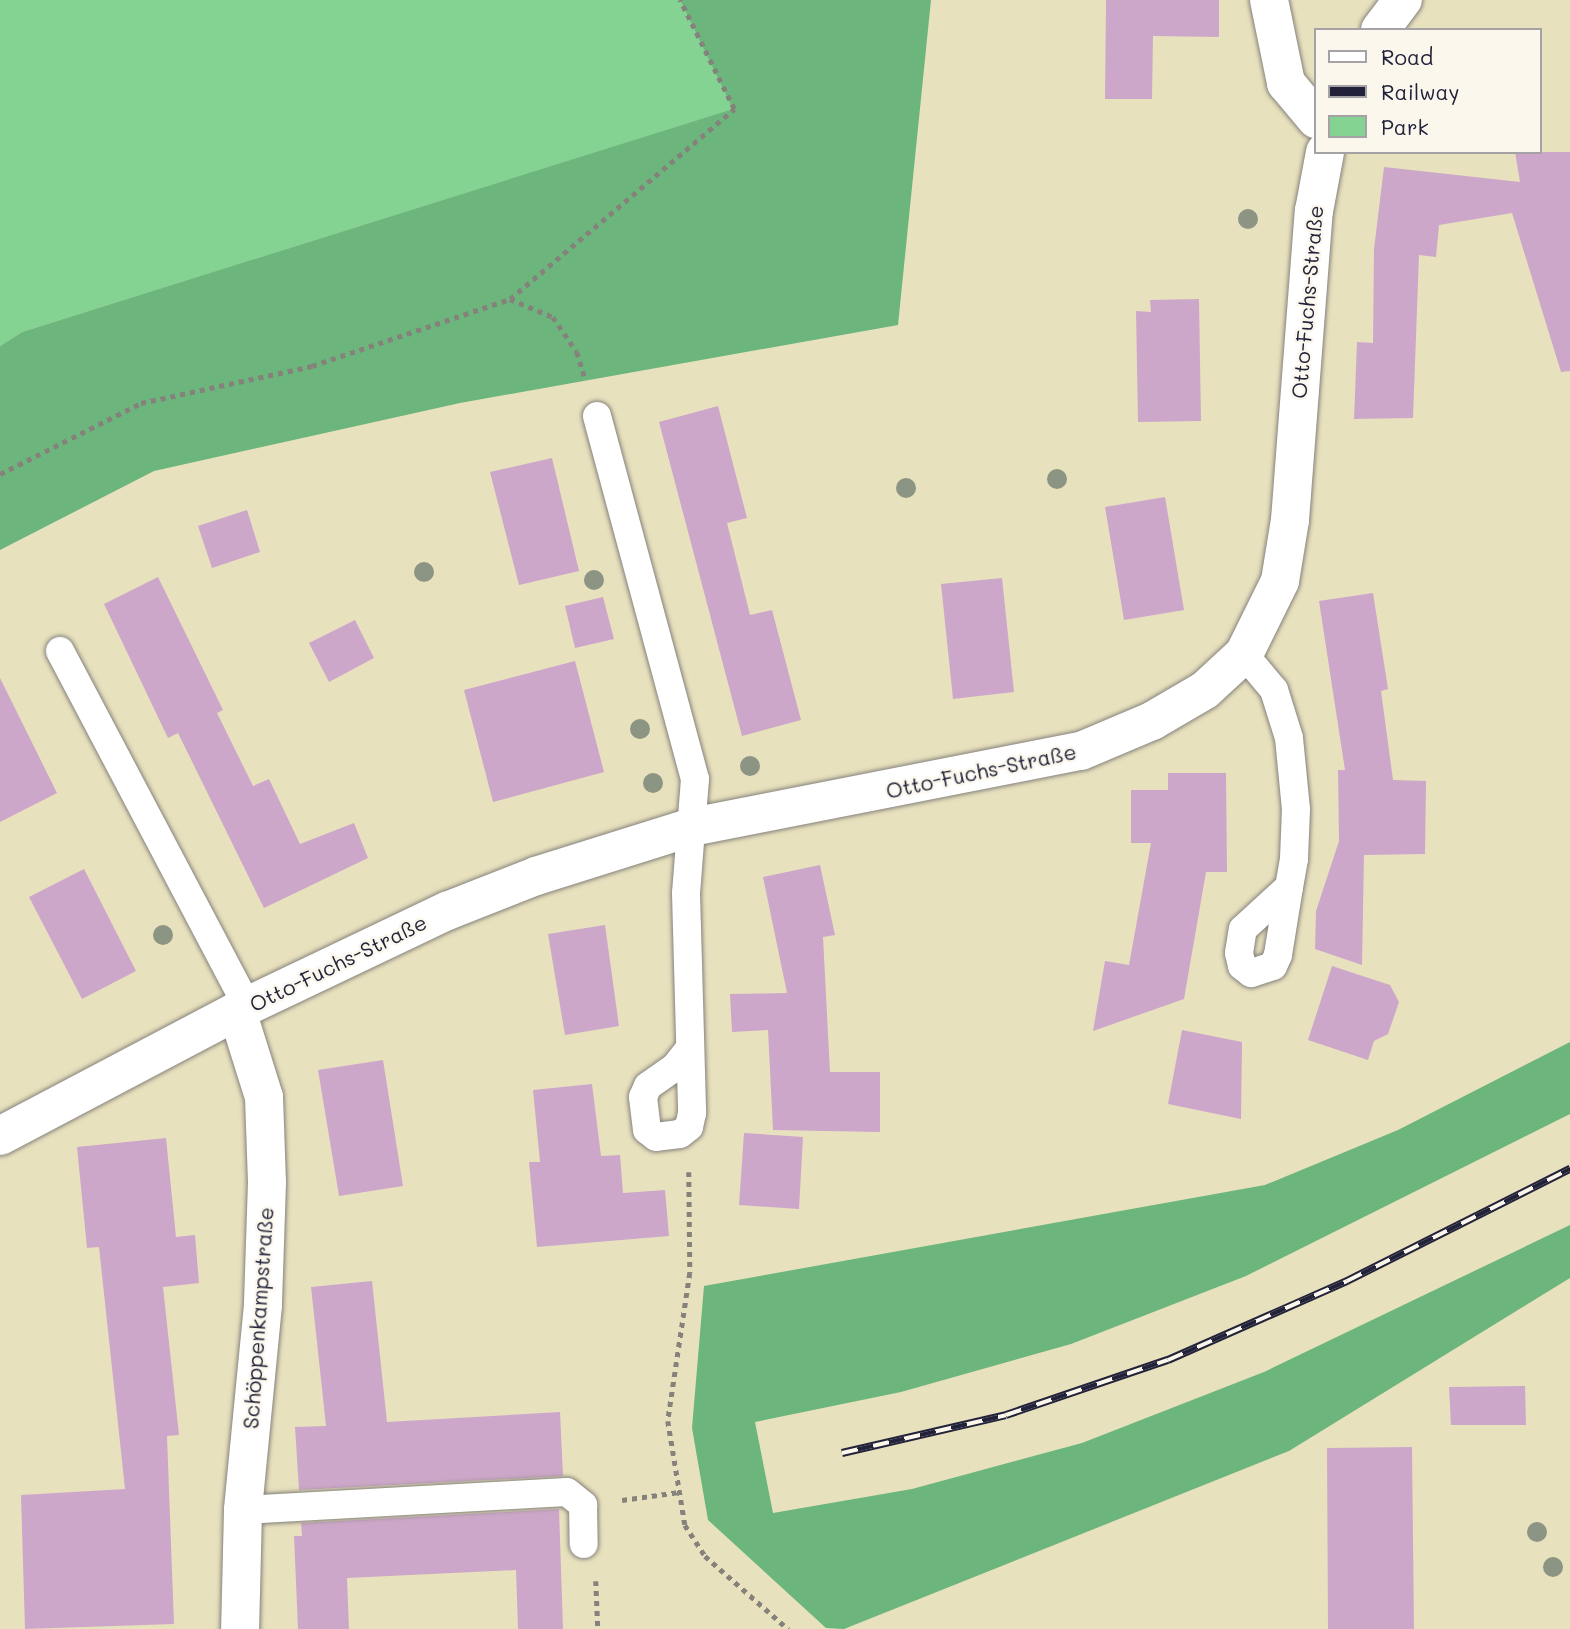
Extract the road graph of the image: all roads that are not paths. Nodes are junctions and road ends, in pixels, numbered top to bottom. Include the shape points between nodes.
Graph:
1 (1269, 0) edge
2 (1403, 0) edge
3 (1382, 28) edge
4 (1314, 117) edge
5 (1325, 154) edge
6 (597, 416) road end
7 (60, 651) dead end
8 (1244, 654) junction
9 (692, 827) junction
10 (1289, 887) dead end
11 (242, 1009) junction
12 (690, 1048) junction
13 (0, 1136) edge
14 (243, 1510) junction
15 (584, 1544) road end
16 (240, 1629) edge

1 - 4 street via 1286,83
2 - 3 street
5 - 8 street, Otto-Fuchs-Straße via 1314,211 1288,533 1280,581
6 - 9 lane via 695,779
7 - 11 lane
8 - 9 street, Otto-Fuchs-Straße via 1205,690 1152,721 1081,751
8 - 10 lane via 1274,690 1289,738 1296,808
9 - 11 street, Otto-Fuchs-Straße via 561,867 447,911
9 - 12 lane via 686,893
11 - 13 street, Otto-Fuchs-Straße
11 - 14 street, Schöppenkampstraße via 264,1097 267,1182 263,1305
12 - 12 lane via 676,1068 648,1086 643,1097 647,1130 656,1137 680,1134 689,1127
14 - 15 lane via 567,1492 583,1505
14 - 16 street, Schöppenkampstraße

